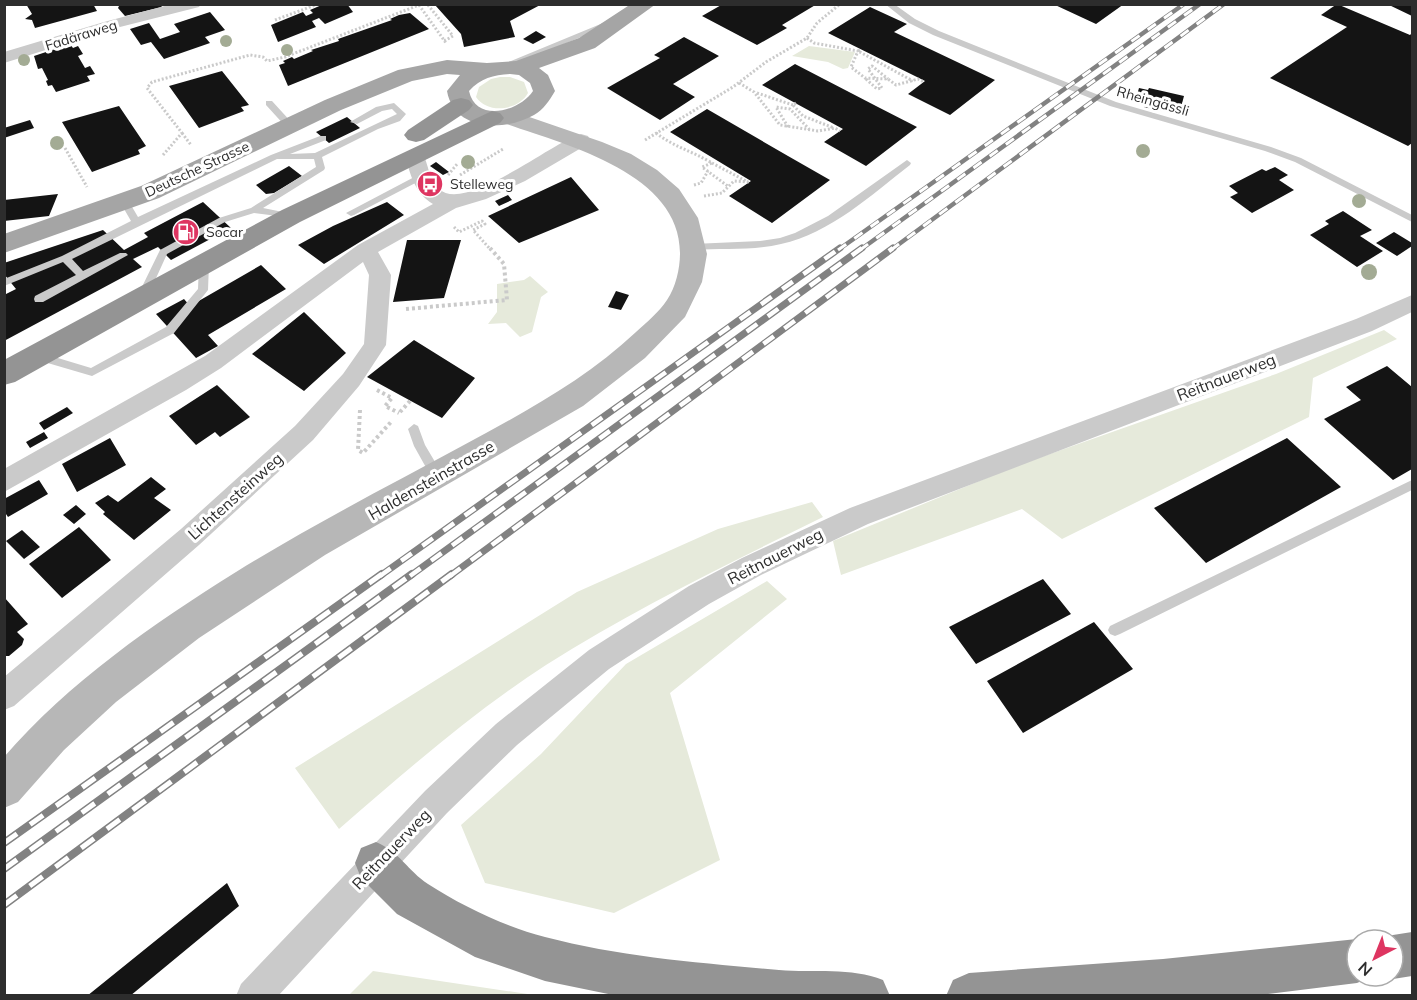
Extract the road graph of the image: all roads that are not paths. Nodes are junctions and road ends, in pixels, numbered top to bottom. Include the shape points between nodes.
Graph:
1 (192, 4) edge
2 (646, 4) edge
3 (888, 4) edge
4 (621, 20) junction
5 (587, 43) junction
6 (4, 58) edge
7 (502, 69) junction
8 (386, 84) junction
9 (543, 91) junction
10 (459, 98) junction
11 (269, 103) dead end
12 (500, 117) junction
13 (354, 122) dead end
14 (290, 126) junction
15 (323, 138) dead end
16 (581, 140) junction
17 (317, 156) junction
18 (274, 157) junction
19 (907, 163) dead end
20 (423, 178) junction
21 (451, 202) junction
22 (254, 210) junction
23 (131, 212) junction
24 (351, 213) dead end
25 (291, 216) junction
26 (1413, 219) edge
27 (4, 244) edge
28 (693, 247) junction
29 (365, 250) junction
30 (123, 255) dead end
31 (65, 258) junction
32 (204, 264) junction
33 (82, 276) junction
34 (4, 283) edge
35 (142, 298) junction
36 (39, 299) dead end
37 (1413, 303) edge
38 (15, 367) edge
39 (414, 429) dead end
40 (437, 476) junction
41 (4, 482) edge
42 (1413, 484) edge
43 (1115, 630) dead end
44 (4, 696) edge
45 (4, 788) edge
46 (375, 864) junction
47 (1345, 962) edge
48 (253, 996) edge
49 (867, 996) edge
50 (969, 996) edge

1 - 6 street, Fadäraweg
2 - 4 main road
3 - 26 lane, Rheingässli via 936,33 1113,104 1298,160
4 - 5 main road
4 - 7 lane via 581,33
5 - 7 main road
5 - 9 main road
7 - 8 main road, Deutsche Strasse via 437,68
7 - 9 main road via 534,74
7 - 10 main road via 469,78
8 - 10 main road, Deutsche Strasse via 437,80 451,84
8 - 14 main road, Deutsche Strasse
9 - 12 main road via 530,109
9 - 16 street, Haldensteinstrasse
10 - 12 main road, Deutsche Strasse via 468,111
10 - 25 highway
11 - 14 lane
12 - 16 street, Haldensteinstrasse
12 - 20 highway
13 - 17 lane via 386,106 394,106 402,114
14 - 23 main road, Deutsche Strasse via 189,175
15 - 18 lane
16 - 21 street via 538,167
16 - 28 street, Haldensteinstrasse via 658,183 675,199
17 - 18 lane
17 - 22 lane via 321,168
18 - 23 lane
19 - 28 lane via 820,224 784,240
20 - 21 street
20 - 24 lane
20 - 25 highway
21 - 29 street
22 - 25 lane
22 - 35 lane via 222,220 164,252
23 - 27 main road, Deutsche Strasse
23 - 31 lane
25 - 32 highway
28 - 40 street, Haldensteinstrasse via 692,270 680,302 639,348 557,408
29 - 41 street via 187,379
29 - 44 street, Lichtensteinweg via 380,275 375,345 351,380 310,427 190,537
30 - 33 lane
31 - 33 lane
31 - 34 lane
32 - 35 highway
32 - 38 lane via 203,290 170,330 92,372
33 - 36 lane
35 - 38 highway
37 - 46 street, Reitnauerweg via 794,543 650,624 553,694 464,773
39 - 40 lane
40 - 45 street, Haldensteinstrasse via 281,564 161,643 104,687
42 - 43 lane
46 - 48 street, Reitnauerweg
46 - 49 highway via 412,899 491,941 545,959 664,982
47 - 50 highway via 1080,990

